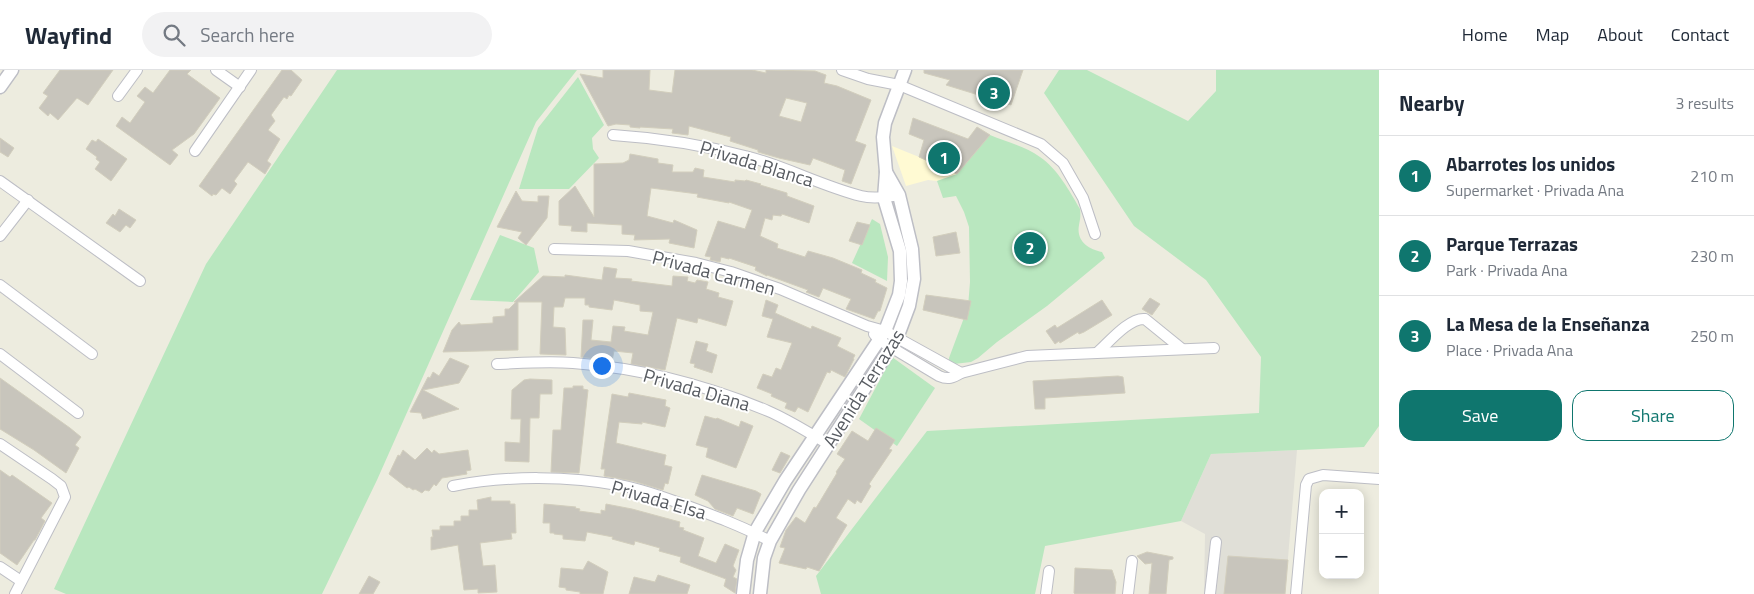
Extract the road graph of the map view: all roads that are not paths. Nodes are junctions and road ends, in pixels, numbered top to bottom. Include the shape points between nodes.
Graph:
1 (12, 70) edge
2 (137, 70) edge
3 (216, 70) edge
4 (251, 70) edge
5 (842, 70) edge
6 (904, 70) edge
7 (1, 84) edge
8 (898, 85) junction
9 (240, 87) junction
10 (118, 96) dead end
11 (613, 135) dead end
12 (196, 151) dead end
13 (886, 172) junction
14 (0, 181) edge
15 (898, 195) junction
16 (884, 198) junction
17 (28, 200) junction
18 (1095, 234) dead end
19 (0, 236) edge
20 (554, 249) dead end
21 (140, 281) dead end
22 (0, 285) edge
23 (882, 336) junction
24 (894, 342) junction
25 (1214, 348) dead end
26 (1182, 349) junction
27 (1098, 352) junction
28 (0, 354) edge
29 (92, 354) dead end
30 (932, 358) junction
31 (496, 364) dead end
32 (926, 368) junction
33 (961, 373) junction
34 (78, 413) dead end
35 (814, 436) junction
36 (0, 444) edge
37 (828, 444) junction
38 (1379, 479) edge
39 (453, 486) dead end
40 (755, 532) junction
41 (770, 541) junction
42 (1216, 542) dead end
43 (1132, 561) dead end
44 (0, 567) edge
45 (1049, 571) dead end
46 (21, 581) junction
47 (15, 594) edge
48 (743, 594) edge
49 (760, 594) edge
50 (1046, 594) edge
51 (1128, 594) edge
52 (1210, 594) edge
53 (1296, 594) edge

1 - 7 street
2 - 10 street
3 - 9 street
4 - 9 street
5 - 8 street
6 - 8 street, Avenida Terrazas
8 - 13 street, Avenida Terrazas via 883,137
8 - 18 street via 1041,144 1063,163 1083,198
9 - 12 street
11 - 16 street, Privada Blanca via 683,142 741,155 862,196
13 - 15 street, Avenida Terrazas
13 - 16 street, Avenida Terrazas
14 - 17 street
15 - 16 street, Privada Blanca
15 - 24 street, Avenida Terrazas via 912,249 914,279 909,306
16 - 23 street, Avenida Terrazas via 900,251 901,281 897,301
17 - 19 street
17 - 21 street
20 - 23 street, Privada Carmen via 628,251 731,272 780,289 867,326
22 - 29 street
23 - 24 street, Privada Carmen
23 - 35 street, Avenida Terrazas
24 - 30 street
24 - 32 street
24 - 37 street, Avenida Terrazas
25 - 26 street
26 - 27 street
26 - 27 street via 1140,318
27 - 33 street via 1027,356
28 - 34 street
30 - 32 street
30 - 33 street
31 - 35 street, Privada Diana via 572,363 679,380 769,412
32 - 33 street via 948,378
35 - 37 street, Privada Diana
35 - 40 street, Avenida Terrazas
36 - 46 street via 61,486 65,497
37 - 41 street, Avenida Terrazas
38 - 53 street via 1323,475 1309,479
39 - 40 street, Privada Elsa via 529,479 603,483 659,496
40 - 41 street, Privada Elsa
40 - 48 street, Avenida Terrazas via 746,560
41 - 49 street, Avenida Terrazas via 764,558
42 - 52 street
43 - 51 street
44 - 46 street
45 - 50 street
46 - 47 street

